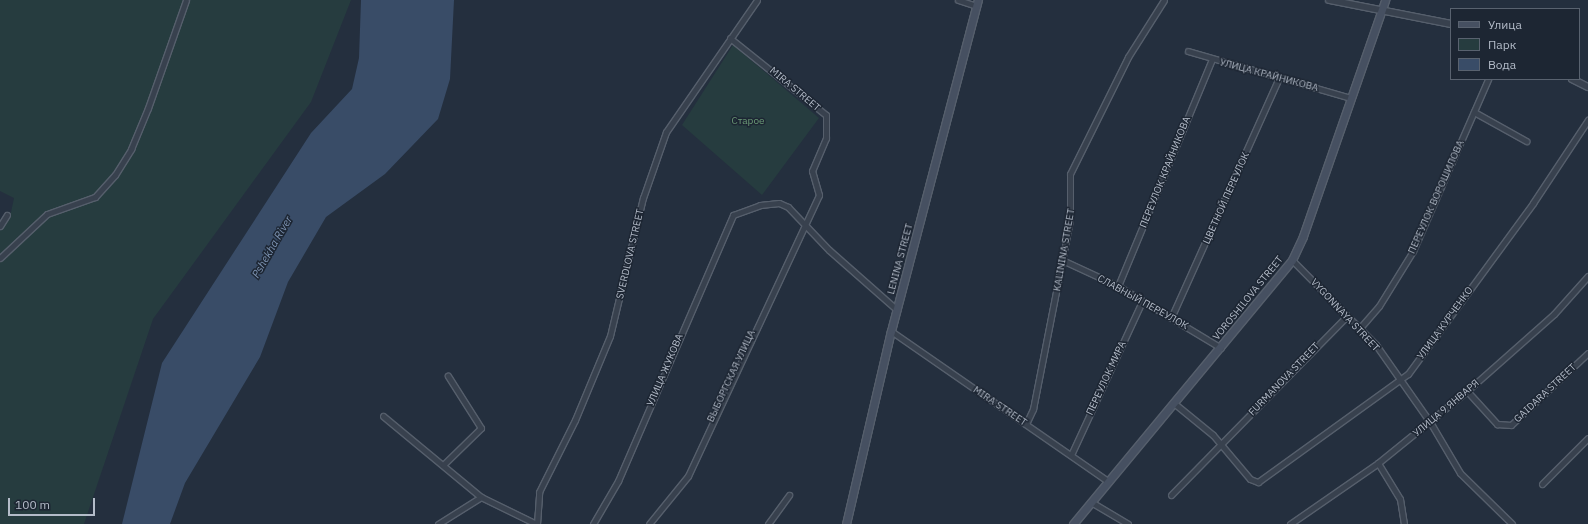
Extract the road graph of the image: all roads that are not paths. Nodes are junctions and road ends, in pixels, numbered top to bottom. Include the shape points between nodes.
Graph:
1 (186, 0) edge
2 (757, 0) edge
3 (958, 0) edge
4 (1164, 0) edge
5 (1329, 0) edge
6 (1385, 0) edge
7 (977, 3) edge
8 (1380, 11) junction
9 (1450, 24) edge
10 (730, 38) junction
11 (1188, 50) dead end
12 (1212, 59) junction
13 (1279, 78) junction
14 (1488, 80) edge
15 (1574, 80) edge
16 (1588, 87) edge
17 (1352, 98) junction
18 (1474, 112) junction
19 (1588, 120) edge
20 (1526, 141) dead end
21 (7, 215) dead end
22 (804, 221) junction
23 (0, 226) edge
24 (0, 258) edge
25 (1062, 260) junction
26 (1292, 260) junction
27 (1588, 276) edge
28 (1118, 286) junction
29 (1142, 302) junction
30 (897, 310) junction
31 (1347, 316) junction
32 (1170, 318) junction
33 (1359, 329) junction
34 (891, 331) junction
35 (1221, 348) junction
36 (1588, 353) edge
37 (448, 376) dead end
38 (1400, 380) junction
39 (1467, 391) junction
40 (1175, 404) junction
41 (383, 416) dead end
42 (1430, 422) junction
43 (1026, 424) junction
44 (1588, 438) edge
45 (1221, 444) junction
46 (1071, 455) junction
47 (1378, 463) junction
48 (443, 465) junction
49 (1109, 482) junction
50 (1542, 484) dead end
51 (789, 495) dead end
52 (1171, 495) dead end
53 (482, 497) junction
54 (1091, 502) junction
55 (439, 524) edge
56 (536, 524) edge
57 (593, 524) edge
58 (649, 524) edge
59 (768, 524) edge
60 (846, 524) edge
61 (1073, 524) edge
62 (1128, 524) edge
63 (1290, 524) edge
64 (1404, 524) edge
65 (1512, 524) edge

1 - 24 street via 148,108 131,149 115,175 95,196 47,214
2 - 10 street, SVERDLOVA STREET
3 - 7 street
4 - 25 street, KALININA STREET via 1128,57 1075,158 1070,174 1072,200
5 - 8 street
6 - 8 main road, VOROSHILOVA STREET
7 - 30 main road, LENINA STREET
8 - 9 street
8 - 17 main road, VOROSHILOVA STREET
10 - 22 street, MIRA STREET via 826,115 826,138 812,171 819,195
10 - 56 street, SVERDLOVA STREET via 666,132 643,198 610,336 575,420 539,492
11 - 12 street, УЛИЦА КРАЙНИКОВА
12 - 13 street, УЛИЦА КРАЙНИКОВА
12 - 28 street, ПЕРЕУЛОК КРАЙНИКОВА
13 - 17 street, УЛИЦА КРАЙНИКОВА
13 - 32 street, ЦВЕТНОЙ ПЕРЕУЛОК
14 - 18 street, ПЕРЕУЛОК ВОРОШИЛОВА
15 - 16 street
17 - 26 main road, VOROSHILOVA STREET
18 - 20 street
18 - 33 street, ПЕРЕУЛОК ВОРОШИЛОВА via 1413,251 1379,306
19 - 38 street, УЛИЦА КУРЧЕНКО via 1533,203
21 - 23 street
22 - 30 street via 829,250
22 - 57 street, УЛИЦА ЖУКОВА via 779,203 733,215 618,481
22 - 58 street, ВЫБОРГСКАЯ УЛИЦА via 688,476
25 - 28 street, СЛАВНЫЙ ПЕРЕУЛОК
25 - 43 street, KALININA STREET via 1033,409
26 - 31 street, VYGONNAYA STREET
26 - 35 main road, VOROSHILOVA STREET
27 - 39 street, УЛИЦА 9 ЯНВАРЯ via 1554,314
28 - 29 street, СЛАВНЫЙ ПЕРЕУЛОК
29 - 32 street, СЛАВНЫЙ ПЕРЕУЛОК
29 - 46 street, ПЕРЕУЛОК МИРА
30 - 34 main road, LENINA STREET
31 - 33 street, VYGONNAYA STREET
31 - 45 street, FURMANOVA STREET
32 - 35 street, СЛАВНЫЙ ПЕРЕУЛОК
33 - 38 street, VYGONNAYA STREET via 1376,345
34 - 43 street, MIRA STREET
34 - 60 main road, LENINA STREET
35 - 40 main road, VOROSHILOVA STREET
36 - 39 street, GAIDARA STREET via 1511,425 1497,424
37 - 48 street via 481,428
38 - 42 street, VYGONNAYA STREET
38 - 45 street, УЛИЦА КУРЧЕНКО via 1258,482 1250,479
39 - 42 street, УЛИЦА 9 ЯНВАРЯ
40 - 45 street
40 - 49 main road, VOROSHILOVA STREET
41 - 48 street
42 - 47 street, УЛИЦА 9 ЯНВАРЯ
42 - 65 street, VYGONNAYA STREET via 1460,473
43 - 46 street, MIRA STREET
44 - 50 street
45 - 52 street, FURMANOVA STREET
46 - 49 street, MIRA STREET
47 - 63 street, УЛИЦА 9 ЯНВАРЯ
47 - 64 street via 1400,499
48 - 53 street
49 - 54 main road, VOROSHILOVA STREET
51 - 59 street
53 - 55 street
53 - 56 street
54 - 61 main road, VOROSHILOVA STREET
54 - 62 street

